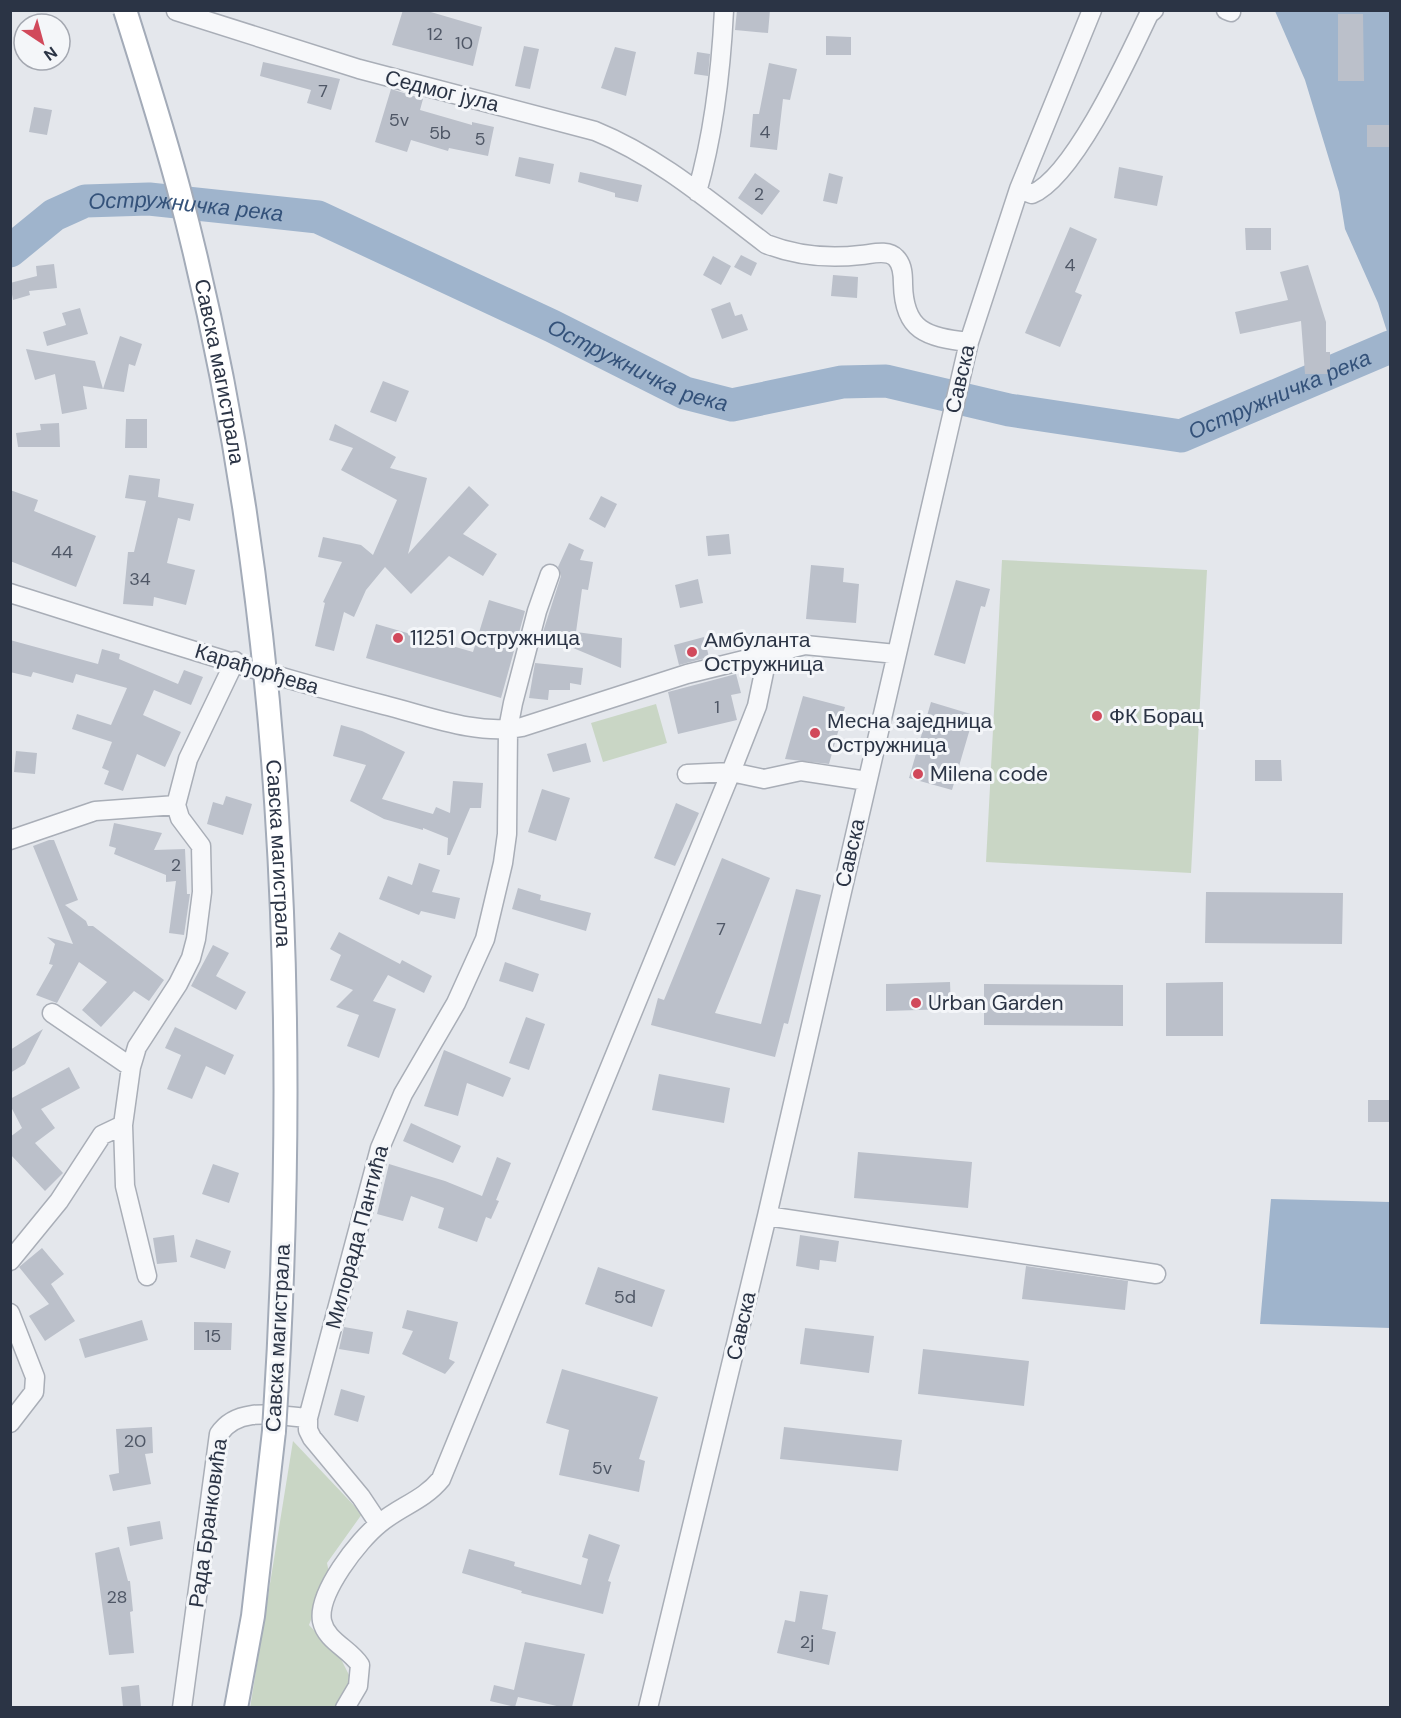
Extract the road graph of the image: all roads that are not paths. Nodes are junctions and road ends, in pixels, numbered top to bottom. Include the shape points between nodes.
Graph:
1 (126, 10) edge
2 (724, 10) edge
3 (1092, 10) edge
4 (1154, 10) edge
5 (176, 11) edge
6 (1019, 189) junction
7 (697, 192) junction
8 (969, 342) junction
9 (550, 574) dead end
10 (10, 593) edge
11 (768, 653) junction
12 (896, 654) junction
13 (235, 661) junction
14 (508, 729) junction
15 (731, 772) junction
16 (687, 774) dead end
17 (867, 781) junction
18 (176, 804) junction
19 (10, 840) edge
20 (52, 1013) dead end
21 (130, 1067) junction
22 (123, 1125) junction
23 (768, 1216) junction
24 (10, 1261) edge
25 (1156, 1274) dead end
26 (147, 1276) dead end
27 (10, 1313) edge
28 (308, 1418) junction
29 (10, 1423) edge
30 (379, 1524) junction
31 (182, 1707) edge
32 (236, 1707) edge
33 (345, 1707) edge
34 (648, 1707) edge

1 - 32 main road, Савска магистрала, bridge via 180,191 215,348 249,553 276,796 286,1014 283,1289 274,1431 252,1616
2 - 7 street via 711,135
3 - 6 street, Савска
4 - 6 street via 1112,90 1059,171 1040,191 1032,194
5 - 7 street, Седмог јула via 359,69 595,131 620,141
6 - 8 street, Савска
7 - 8 street, Седмог јула via 766,244 786,252 836,257 888,253 901,266 903,301 909,319 935,336
8 - 12 street, Савска
9 - 14 street
10 - 13 street, Карађорђева
11 - 12 street, Карађорђева via 811,645
11 - 14 street, Карађорђева
11 - 15 street via 757,706
12 - 17 street, Савска
13 - 14 street, Карађорђева via 431,717
13 - 18 street via 189,759
14 - 28 street, Милорада Пантића via 507,834 485,939 456,1003 403,1094 380,1148
15 - 16 street
15 - 17 street via 771,779 801,771
15 - 30 street via 441,1479 428,1494
17 - 23 street, Савска
18 - 19 street via 95,811
18 - 21 street via 180,818 201,846 202,892 196,939 178,984 137,1047
20 - 21 street
21 - 22 street
22 - 24 street via 102,1135 59,1201
22 - 26 street via 126,1186
23 - 25 street
23 - 34 street, Савска
27 - 29 street via 35,1377 34,1392
28 - 30 street via 312,1438
28 - 31 street, Рада Бранковића via 247,1415 234,1419 219,1434
30 - 33 street via 341,1569 323,1611 326,1630 360,1665 358,1686

